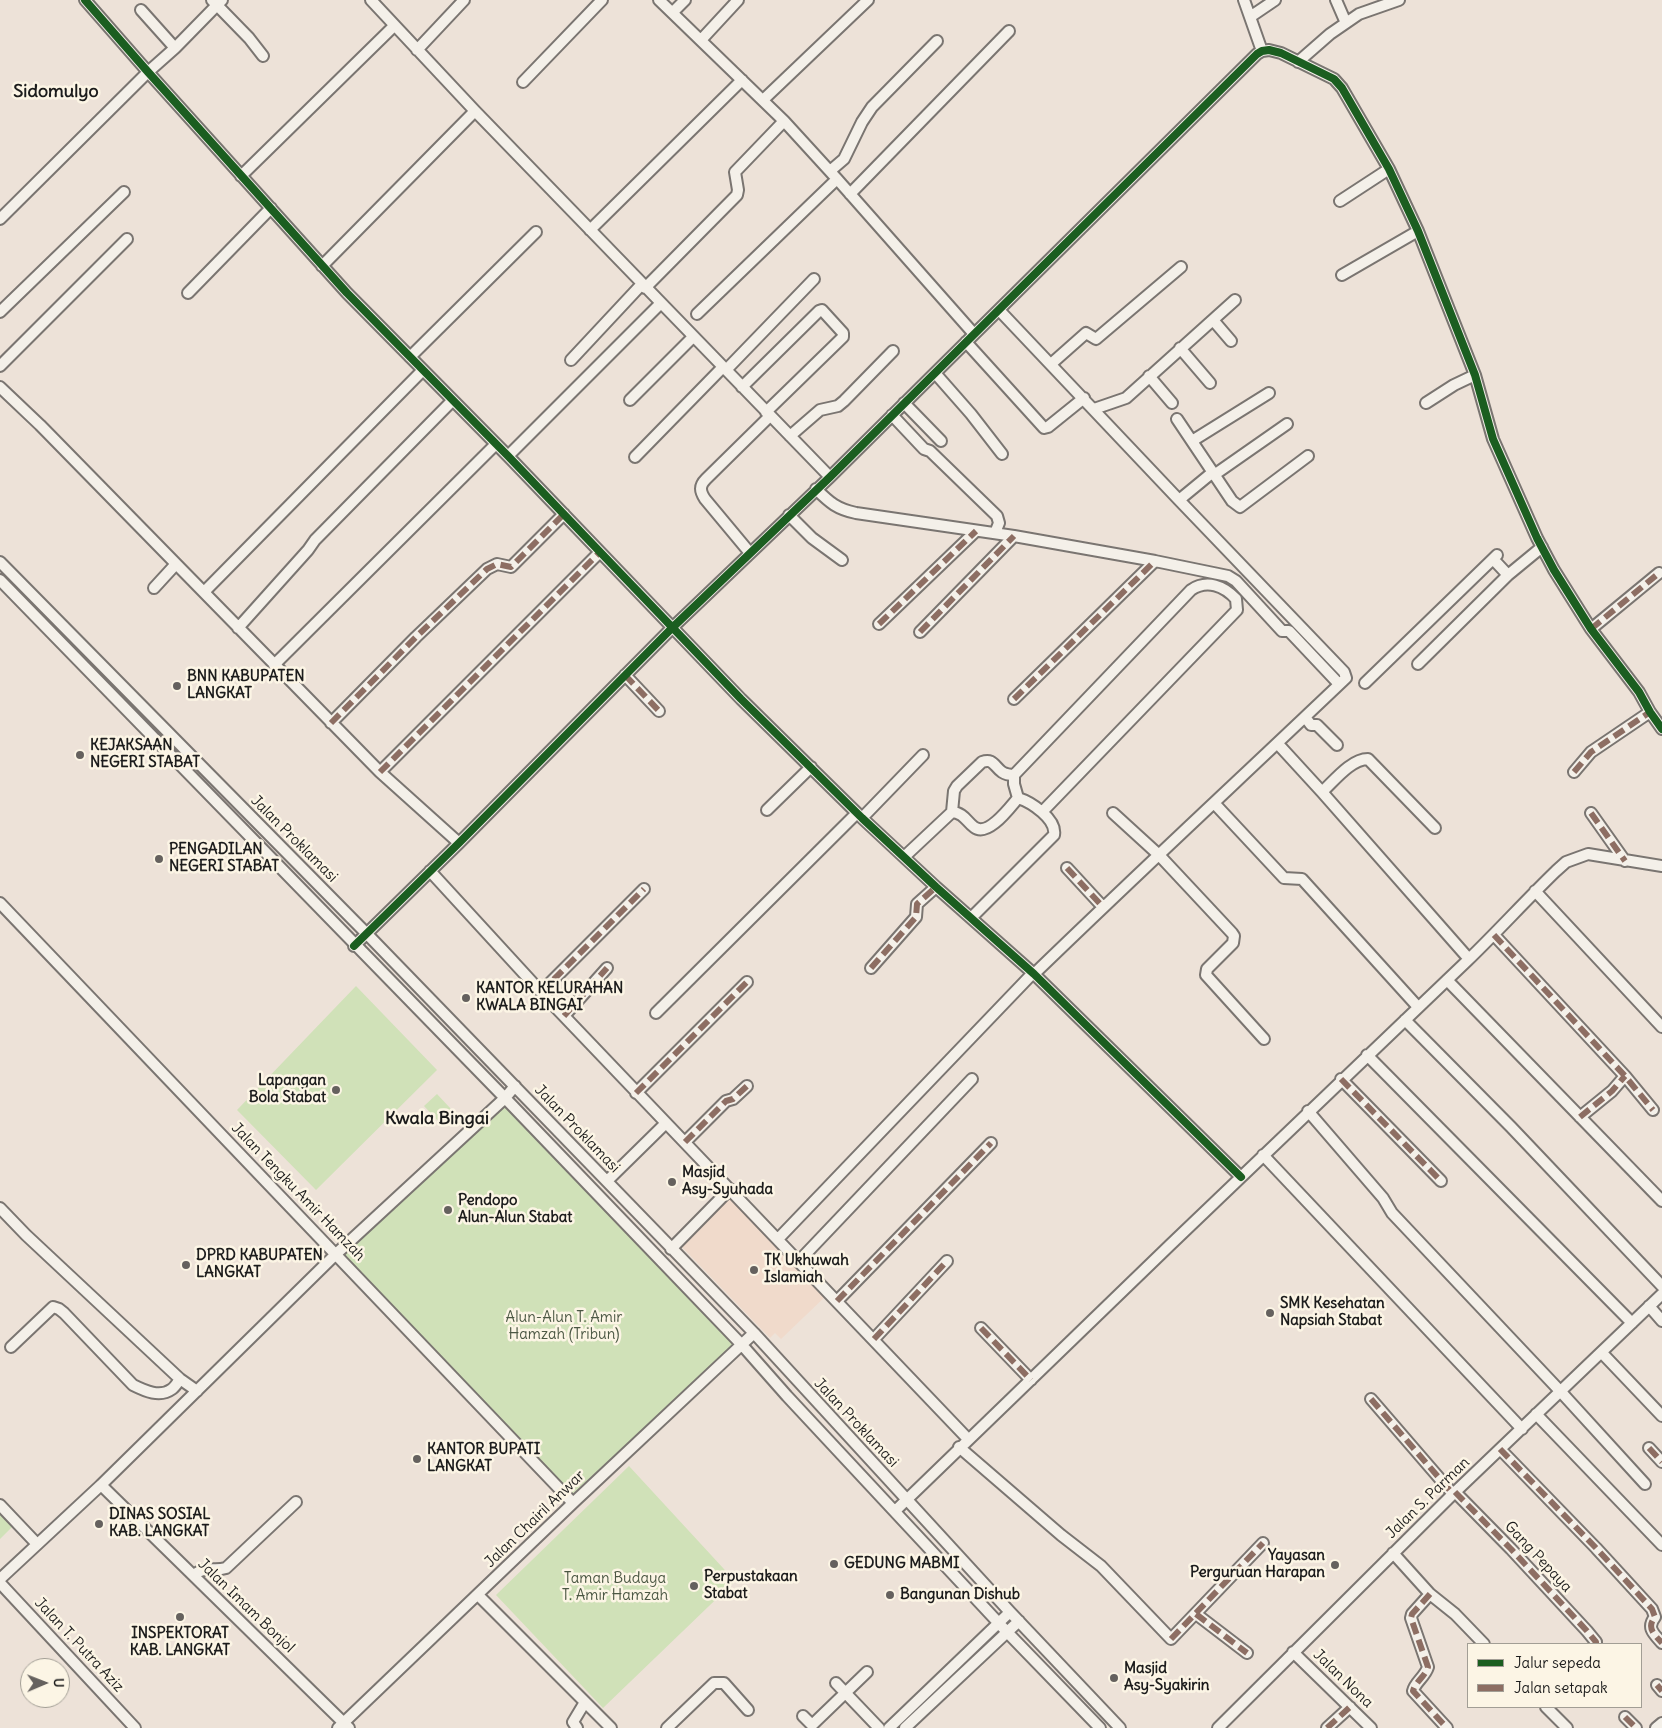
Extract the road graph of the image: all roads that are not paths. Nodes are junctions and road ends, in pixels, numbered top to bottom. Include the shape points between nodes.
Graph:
1 (85, 0) edge
2 (370, 0) edge
3 (464, 0) edge
4 (602, 0) edge
5 (660, 0) edge
6 (685, 0) edge
7 (738, 0) edge
8 (868, 0) edge
9 (1244, 0) edge
10 (1275, 0) edge
11 (1336, 0) edge
12 (1398, 0) edge
13 (217, 2) edge
14 (141, 10) dead end
15 (673, 12) junction
16 (1250, 17) junction
17 (1346, 23) junction
18 (394, 26) junction
19 (1009, 31) dead end
20 (701, 40) junction
21 (937, 41) dead end
22 (175, 48) junction
23 (417, 50) junction
24 (1262, 51) junction
25 (263, 56) dead end
26 (1298, 62) junction
27 (148, 72) junction
28 (742, 80) junction
29 (523, 82) dead end
30 (763, 100) junction
31 (475, 111) junction
32 (784, 120) junction
33 (1389, 169) junction
34 (834, 175) junction
35 (241, 176) junction
36 (124, 192) dead end
37 (850, 194) junction
38 (1340, 201) dead end
39 (271, 208) junction
40 (0, 219) edge
41 (590, 230) junction
42 (1418, 231) junction
43 (536, 232) dead end
44 (127, 238) dead end
45 (322, 266) junction
46 (1181, 266) dead end
47 (1342, 275) dead end
48 (814, 279) dead end
49 (640, 288) junction
50 (188, 293) dead end
51 (1235, 300) dead end
52 (656, 308) junction
53 (999, 310) junction
54 (0, 312) edge
55 (697, 314) dead end
56 (1213, 320) junction
57 (970, 338) junction
58 (689, 341) junction
59 (1231, 341) dead end
60 (1180, 348) junction
61 (893, 351) dead end
62 (410, 357) junction
63 (571, 360) dead end
64 (1052, 364) junction
65 (0, 366) edge
66 (423, 370) junction
67 (721, 371) junction
68 (934, 373) junction
69 (1475, 375) junction
70 (1150, 376) junction
71 (1210, 383) dead end
72 (0, 387) edge
73 (742, 387) junction
74 (1268, 393) dead end
75 (1084, 398) junction
76 (630, 400) dead end
77 (452, 401) junction
78 (1426, 402) dead end
79 (904, 403) junction
80 (1172, 403) dead end
81 (1094, 410) junction
82 (768, 414) junction
83 (892, 415) junction
84 (1177, 419) dead end
85 (1287, 424) dead end
86 (790, 436) junction
87 (941, 441) dead end
88 (1192, 441) junction
89 (496, 444) junction
90 (1002, 454) dead end
91 (508, 456) junction
92 (1308, 456) dead end
93 (635, 457) dead end
94 (1214, 473) junction
95 (830, 477) junction
96 (816, 489) junction
97 (1179, 500) junction
98 (564, 514) junction
99 (788, 515) junction
100 (997, 529) junction
101 (976, 531) junction
102 (1014, 536) junction
103 (1542, 547) junction
104 (600, 552) junction
105 (750, 553) junction
106 (842, 560) dead end
107 (1155, 561) junction
108 (0, 562) edge
109 (176, 564) junction
110 (1659, 573) dead end
111 (1508, 575) junction
112 (0, 580) edge
113 (154, 588) dead end
114 (204, 592) junction
115 (879, 624) dead end
116 (238, 628) junction
117 (672, 628) junction
118 (1591, 630) junction
119 (920, 632) dead end
120 (274, 664) junction
121 (1418, 664) dead end
122 (625, 675) junction
123 (1342, 682) junction
124 (1365, 683) dead end
125 (1014, 699) dead end
126 (659, 711) dead end
127 (1650, 712) junction
128 (152, 717) junction
129 (1305, 717) junction
130 (331, 723) junction
131 (143, 728) junction
132 (1662, 729) edge
133 (1278, 744) junction
134 (1337, 745) dead end
135 (923, 755) dead end
136 (811, 767) junction
137 (380, 772) junction
138 (1574, 772) dead end
139 (1014, 776) junction
140 (1322, 792) junction
141 (1018, 798) junction
142 (1214, 802) junction
143 (768, 810) dead end
144 (952, 812) junction
145 (1042, 812) junction
146 (1113, 813) dead end
147 (1592, 813) dead end
148 (860, 815) junction
149 (1435, 828) dead end
150 (459, 843) junction
151 (1159, 854) junction
152 (904, 857) junction
153 (1625, 861) junction
154 (1662, 866) edge
155 (1067, 868) dead end
156 (430, 871) junction
157 (936, 887) junction
158 (644, 889) dead end
159 (1535, 891) junction
160 (0, 903) edge
161 (1103, 907) junction
162 (971, 918) junction
163 (366, 933) junction
164 (1494, 935) junction
165 (354, 946) junction
166 (1469, 959) junction
167 (607, 968) dead end
168 (871, 968) dead end
169 (1034, 974) junction
170 (1447, 980) junction
171 (747, 982) dead end
172 (541, 992) junction
173 (1418, 1007) junction
174 (656, 1014) dead end
175 (564, 1016) junction
176 (1405, 1020) junction
177 (1662, 1027) edge
178 (1264, 1039) dead end
179 (1367, 1055) junction
180 (1625, 1076) junction
181 (972, 1079) dead end
182 (1341, 1079) junction
183 (515, 1086) junction
184 (747, 1086) dead end
185 (636, 1093) junction
186 (505, 1098) junction
187 (1653, 1110) dead end
188 (1308, 1111) junction
189 (1580, 1117) junction
190 (666, 1123) junction
191 (685, 1142) junction
192 (991, 1143) dead end
193 (1263, 1155) junction
194 (1241, 1177) junction
195 (607, 1181) junction
196 (1441, 1181) dead end
197 (730, 1189) junction
198 (1662, 1201) edge
199 (0, 1208) edge
200 (778, 1239) junction
201 (672, 1249) junction
202 (336, 1254) junction
203 (799, 1261) junction
204 (946, 1261) dead end
205 (1662, 1286) edge
206 (1662, 1294) edge
207 (837, 1301) junction
208 (1649, 1306) junction
209 (1662, 1321) edge
210 (1632, 1323) junction
211 (982, 1328) dead end
212 (754, 1333) junction
213 (874, 1339) junction
214 (742, 1345) junction
215 (11, 1347) dead end
216 (1602, 1352) junction
217 (180, 1380) junction
218 (1031, 1380) junction
219 (197, 1391) junction
220 (1560, 1392) junction
221 (1371, 1399) dead end
222 (1536, 1414) junction
223 (1662, 1416) edge
224 (1522, 1429) junction
225 (968, 1439) junction
226 (960, 1447) junction
227 (1649, 1448) dead end
228 (1500, 1449) junction
229 (1662, 1462) edge
230 (101, 1484) junction
231 (1644, 1484) dead end
232 (1454, 1493) junction
233 (907, 1500) junction
234 (296, 1502) dead end
235 (572, 1503) junction
236 (0, 1505) edge
237 (895, 1511) junction
238 (1263, 1542) dead end
239 (37, 1544) junction
240 (1662, 1545) edge
241 (1393, 1553) junction
242 (193, 1575) junction
243 (0, 1579) edge
244 (0, 1583) edge
245 (1430, 1594) junction
246 (478, 1595) junction
247 (1010, 1612) junction
248 (1196, 1614) junction
249 (1018, 1621) junction
250 (999, 1624) junction
251 (1007, 1632) junction
252 (1483, 1643) edge
253 (1596, 1643) edge
254 (1662, 1643) edge
255 (1293, 1652) junction
256 (1247, 1653) dead end
257 (867, 1672) dead end
258 (836, 1683) dead end
259 (846, 1693) junction
260 (585, 1702) junction
261 (1350, 1707) junction
262 (1547, 1708) edge
263 (748, 1710) dead end
264 (803, 1716) dead end
265 (1625, 1717) dead end
266 (1662, 1723) edge
267 (344, 1726) edge
268 (816, 1726) edge
269 (135, 1728) edge
270 (577, 1728) edge
271 (610, 1728) edge
272 (666, 1728) edge
273 (879, 1728) edge
274 (889, 1728) edge
275 (905, 1728) edge
276 (1100, 1728) edge
277 (1120, 1728) edge
278 (1218, 1728) edge
279 (1327, 1728) edge
280 (1371, 1728) edge
281 (1447, 1728) edge
282 (1567, 1728) edge
283 (1636, 1728) edge
284 (1656, 1728) edge

1 - 27 street
2 - 18 street
3 - 23 street
4 - 29 street
5 - 15 street
6 - 15 street
7 - 20 street
8 - 30 street
9 - 16 street
10 - 16 street
11 - 17 street
12 - 17 street via 1365,11
13 - 22 street
13 - 25 street
14 - 22 street
15 - 20 street
16 - 24 street
17 - 26 street
18 - 23 street
18 - 35 street
19 - 37 street
20 - 28 street
21 - 34 street via 872,107
22 - 27 street
23 - 31 street
24 - 26 street via 1281,53
24 - 53 street
26 - 33 street via 1334,79 1342,88
27 - 35 street
27 - 40 street
28 - 30 street
28 - 41 street
30 - 32 street
31 - 41 street
31 - 45 street
32 - 34 street
32 - 49 street via 734,172 737,194
33 - 38 street
33 - 42 street
34 - 37 street
34 - 55 street
35 - 39 street
36 - 54 street
37 - 57 street
39 - 45 street
39 - 50 street
41 - 49 street
42 - 47 street
42 - 69 street
43 - 62 street
44 - 65 street
45 - 62 street
46 - 64 street via 1096,339 1086,333
48 - 67 street
49 - 52 street
49 - 63 street
51 - 56 street
52 - 58 street
52 - 91 street
53 - 57 street
53 - 64 street
56 - 59 street
56 - 60 street
57 - 68 street
57 - 75 street via 1044,428
58 - 67 street
58 - 76 street
60 - 70 street
60 - 71 street
61 - 86 street via 844,402 820,410
62 - 66 street
64 - 75 street
66 - 77 street
66 - 114 street
67 - 73 street
67 - 93 street
68 - 79 street
68 - 90 street
69 - 78 street
69 - 103 street via 1493,439
70 - 80 street
70 - 81 street via 1126,398
72 - 109 street
73 - 82 street
73 - 82 street via 822,310 843,337
74 - 88 street
75 - 81 street
77 - 89 street
77 - 116 street via 315,540
79 - 83 street
79 - 87 street
81 - 97 street
82 - 86 street
82 - 105 street via 700,488 705,499
83 - 95 street
83 - 100 street via 997,516
84 - 88 street
85 - 94 street
86 - 95 street
88 - 94 street
89 - 91 street
89 - 120 street
91 - 98 street
92 - 94 street via 1240,507 1232,501
94 - 97 street
95 - 96 street
96 - 99 street
96 - 101 street via 841,510
97 - 123 street via 1344,672
98 - 104 street
98 - 130 street via 511,567 497,564 488,569
99 - 105 street
99 - 106 street
100 - 101 street
100 - 102 street
101 - 115 street
102 - 107 street
102 - 119 street
103 - 111 street
103 - 118 street
104 - 117 street
104 - 137 street
105 - 117 street
107 - 123 street via 1214,572 1236,581 1282,630 1289,630
107 - 125 street
108 - 128 street, Jalan Proklamasi
109 - 113 street
109 - 114 street
110 - 118 street
111 - 121 street
111 - 124 street via 1495,557
112 - 131 street, Jalan Proklamasi
114 - 116 street
116 - 120 street
117 - 122 street
117 - 136 street
118 - 127 street via 1639,692
120 - 130 street
122 - 126 street
122 - 150 street
123 - 129 street
127 - 132 street
127 - 138 street via 1591,752
128 - 131 street
128 - 163 street, Jalan Proklamasi
129 - 133 street
129 - 134 street
130 - 137 street
131 - 165 street, Jalan Proklamasi
133 - 140 street
133 - 142 street
135 - 148 street
136 - 143 street
136 - 148 street
137 - 150 street
139 - 141 street
139 - 144 street via 1002,772 992,761 982,762 957,786
139 - 145 street via 1191,590 1197,586 1213,585 1236,599 1237,610
140 - 149 street via 1354,764 1368,759
140 - 166 street
141 - 144 street via 993,825 983,829 974,827 961,814
141 - 145 street
142 - 151 street
142 - 173 street via 1284,878 1302,879
144 - 152 street
145 - 162 street via 1053,826 1054,835
146 - 151 street
147 - 153 street
148 - 152 street
148 - 174 street
150 - 156 street
151 - 161 street
151 - 178 street via 1234,936 1233,944 1207,969 1206,975
152 - 157 street
153 - 154 street
153 - 159 street via 1588,854 1577,857 1566,862
155 - 161 street
156 - 163 street
156 - 172 street
157 - 162 street
157 - 168 street via 918,904 916,917
158 - 172 street
159 - 164 street
159 - 177 street
160 - 202 street, Jalan Tengku Amir Hamzah
161 - 169 street
162 - 169 street
163 - 165 street
163 - 183 street, Jalan Proklamasi
164 - 166 street
164 - 180 street
165 - 186 street, Jalan Proklamasi
166 - 170 street
167 - 175 street
169 - 194 street
169 - 200 street
170 - 173 street
170 - 189 street
171 - 185 street
172 - 175 street
173 - 176 street
175 - 185 street
176 - 179 street
176 - 205 street
179 - 182 street
179 - 210 street
180 - 187 street
180 - 189 street
181 - 203 street
182 - 188 street
182 - 196 street
183 - 186 street
183 - 195 street, Jalan Proklamasi
184 - 191 street via 726,1101
185 - 190 street
186 - 202 street
186 - 214 street, Jalan Proklamasi
188 - 193 street
188 - 220 street via 1384,1198 1392,1213
189 - 198 street
190 - 191 street
190 - 195 street
191 - 197 street
192 - 207 street
193 - 194 street
193 - 224 street
194 - 218 street
195 - 201 street, Jalan Proklamasi
197 - 200 street
197 - 201 street
199 - 217 street
200 - 203 street
201 - 212 street, Jalan Proklamasi
202 - 219 street
202 - 235 street, Jalan Tengku Amir Hamzah
203 - 207 street
204 - 213 street
206 - 208 street, Jalan S. Parman
207 - 213 street
208 - 209 street
208 - 210 street, Jalan S. Parman
210 - 216 street, Jalan S. Parman
211 - 218 street
212 - 214 street, Jalan Chairil Anwar
212 - 233 street, Jalan Proklamasi
213 - 225 street
214 - 235 street, Jalan Chairil Anwar
214 - 237 street, Jalan Proklamasi
215 - 217 street via 53,1307 64,1313 134,1385 146,1392 158,1394 172,1390
216 - 220 street, Jalan S. Parman
216 - 223 street
217 - 219 street
218 - 225 street
219 - 230 street
220 - 222 street, Jalan S. Parman
220 - 231 street
221 - 232 street, Gang Pepaya
222 - 224 street, Jalan S. Parman
222 - 240 street
224 - 228 street, Jalan S. Parman
225 - 226 street
226 - 233 street
226 - 248 street via 1101,1566 1171,1639
227 - 229 street
228 - 232 street, Jalan S. Parman
228 - 254 street via 1652,1610 1655,1617 1650,1622 1651,1630
230 - 239 street
230 - 242 street, Jalan Imam Bonjol
232 - 241 street, Jalan S. Parman
232 - 253 street, Gang Pepaya via 1511,1549
233 - 237 street
233 - 247 street, Jalan Proklamasi
234 - 242 street via 226,1568 208,1568
235 - 246 street, Jalan Chairil Anwar
236 - 239 street
237 - 250 street, Jalan Proklamasi
238 - 248 street
239 - 243 street
241 - 245 street
241 - 255 street, Jalan S. Parman
242 - 267 street, Jalan Imam Bonjol
244 - 269 street, Jalan T. Putra Aziz
245 - 252 street
245 - 281 street via 1411,1618 1428,1667 1413,1691
246 - 260 street
246 - 267 street, Jalan Chairil Anwar
247 - 249 street, Jalan Proklamasi
247 - 250 street
248 - 256 street
249 - 251 street
249 - 277 street, Jalan Proklamasi
250 - 251 street, Jalan Proklamasi
250 - 274 street
251 - 275 street
251 - 276 street, Jalan Proklamasi
255 - 261 street, Jalan Nona
255 - 278 street, Jalan S. Parman
257 - 259 street
258 - 259 street
259 - 268 street
259 - 273 street
260 - 270 street via 573,1722
260 - 271 street
261 - 279 street
261 - 280 street, Jalan Nona
262 - 282 street
263 - 272 street via 724,1683 714,1683
264 - 268 street
265 - 283 street
266 - 284 street

